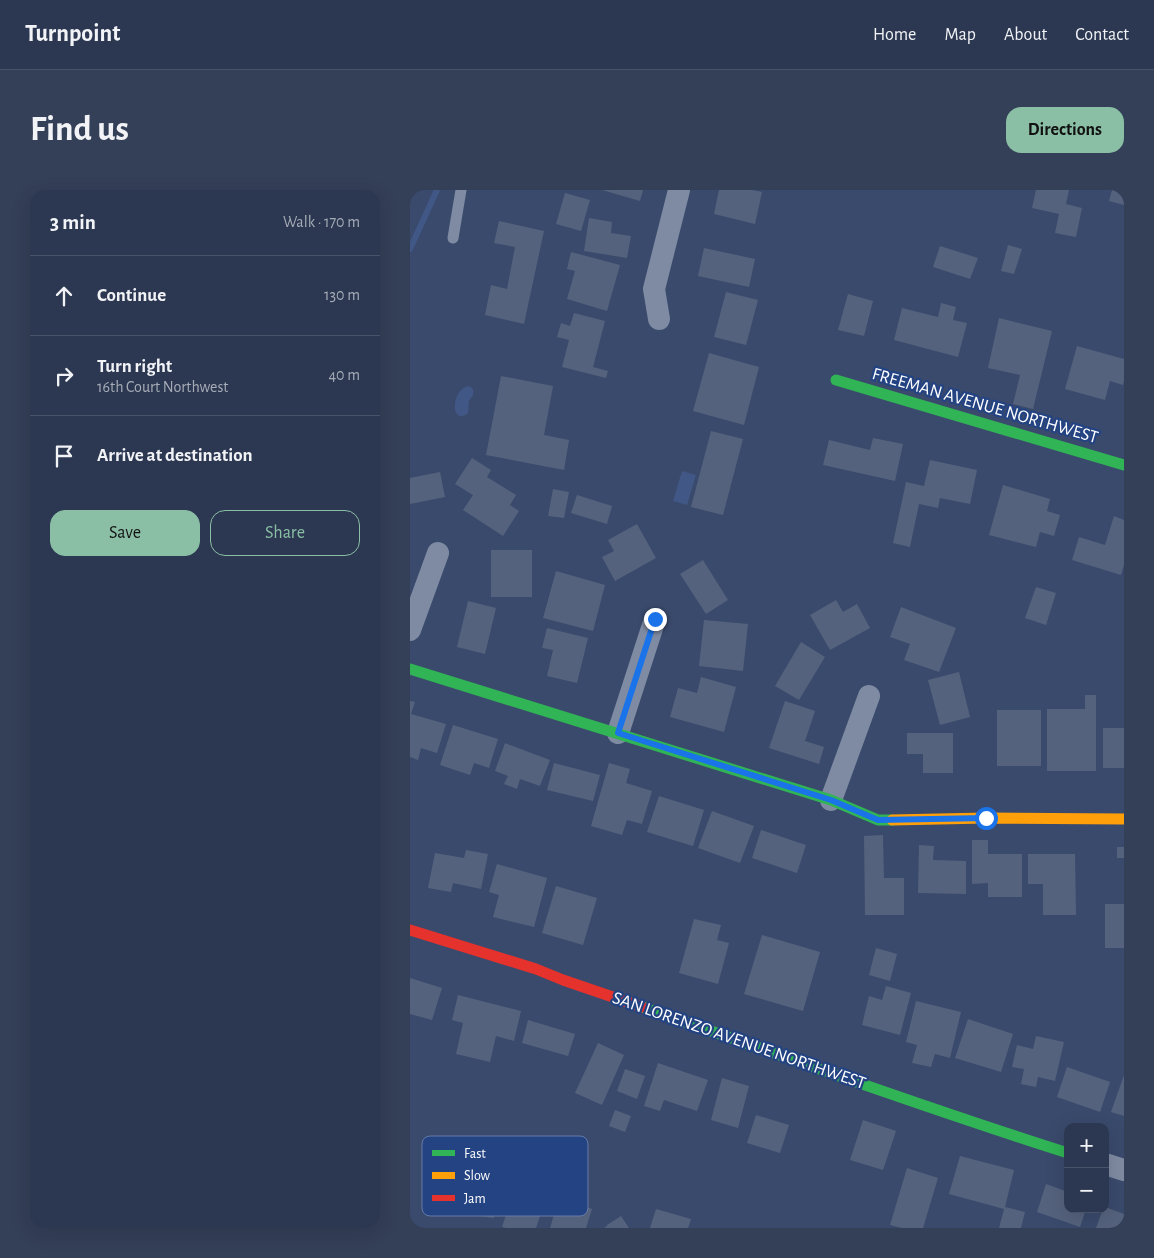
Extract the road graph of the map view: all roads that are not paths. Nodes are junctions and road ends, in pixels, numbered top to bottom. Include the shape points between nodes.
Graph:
1 (461, 190) edge
2 (679, 190) edge
3 (453, 238) dead end
4 (659, 319) dead end
5 (836, 380) dead end
6 (1124, 465) edge
7 (438, 553) dead end
8 (655, 619) dead end
9 (410, 630) edge
10 (410, 669) edge
11 (869, 696) dead end
12 (618, 733) junction
13 (831, 800) junction
14 (1124, 818) edge
15 (410, 930) edge
16 (1064, 1152) edge
17 (1109, 1165) edge
18 (1124, 1170) edge

1 - 3 lane
2 - 4 street via 654,289
5 - 6 street, FREEMAN AVENUE NORTHWEST
7 - 9 street
8 - 12 street
10 - 12 street
11 - 13 street
12 - 13 street
13 - 14 street via 878,820
15 - 16 street, SAN LORENZO AVENUE NORTHWEST via 536,969
17 - 18 street

